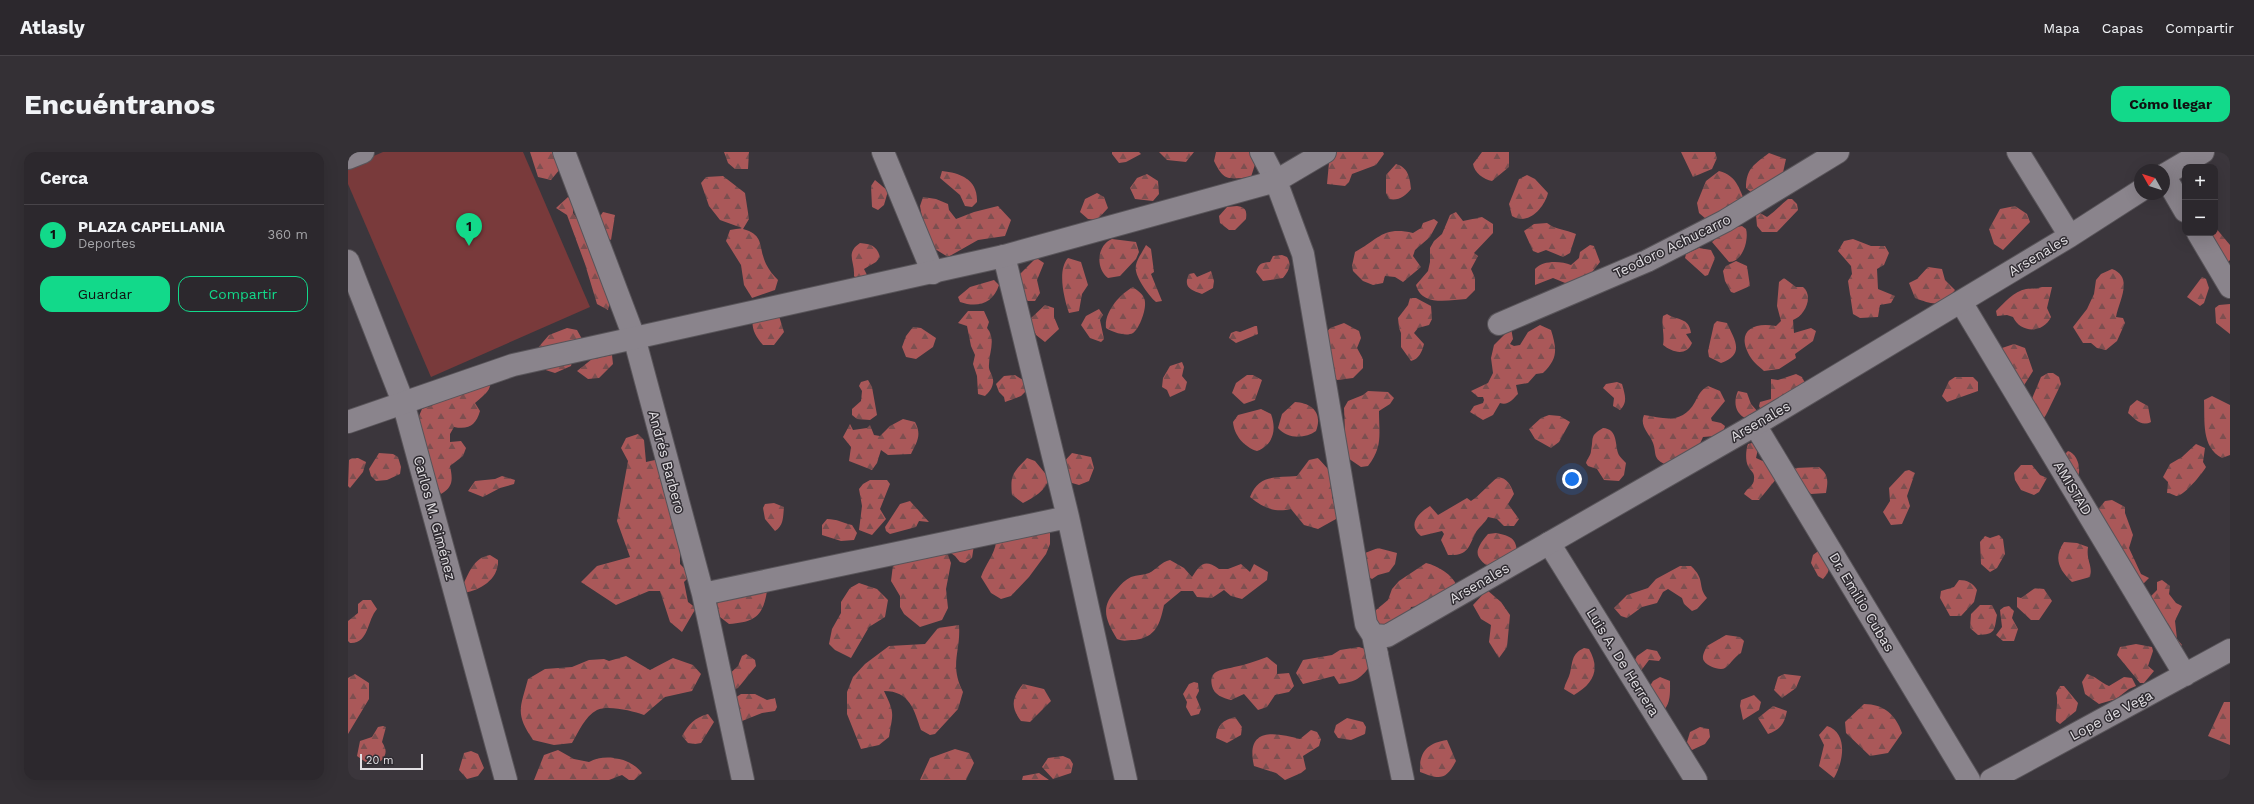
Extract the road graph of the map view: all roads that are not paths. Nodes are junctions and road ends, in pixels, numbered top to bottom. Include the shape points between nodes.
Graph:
1 (363, 152) edge
2 (564, 152) edge
3 (883, 152) edge
4 (1261, 152) edge
5 (1324, 152) edge
6 (1838, 152) edge
7 (2018, 152) edge
8 (2203, 152) edge
9 (348, 158) edge
10 (2170, 171) edge
11 (1276, 181) junction
12 (2170, 185) edge
13 (2134, 195) edge
14 (2182, 206) edge
15 (2070, 236) junction
16 (2200, 236) edge
17 (1004, 256) junction
18 (348, 260) edge
19 (933, 272) junction
20 (2230, 287) edge
21 (1961, 302) junction
22 (1499, 324) dead end
23 (634, 337) junction
24 (403, 402) junction
25 (348, 422) edge
26 (1755, 425) junction
27 (1068, 517) junction
28 (1549, 543) junction
29 (703, 594) junction
30 (1375, 645) junction
31 (2230, 650) edge
32 (2185, 675) junction
33 (506, 780) edge
34 (743, 780) edge
35 (1126, 780) edge
36 (1403, 780) edge
37 (1696, 780) edge
38 (1969, 780) edge
39 (1991, 780) edge

1 - 9 street
2 - 23 street, Andrés Barbero
3 - 19 street
4 - 11 street
5 - 11 street
6 - 22 street, Teodoro Achucarro via 1725,221 1647,260
7 - 15 street
8 - 10 street
11 - 17 street
11 - 30 street via 1303,254 1366,624
12 - 14 street
13 - 15 street, Arsenales
15 - 21 street, Arsenales
16 - 20 street
17 - 19 street
17 - 27 street
18 - 24 street, Carlos M. Giménez
19 - 23 street
21 - 26 street, Arsenales
21 - 32 street, AMISTAD
23 - 24 street via 513,365
23 - 29 street, Andrés Barbero
24 - 25 street
24 - 33 street, Carlos M. Giménez
26 - 28 street, Arsenales
26 - 38 street, Dr. Emilio Cubas
27 - 29 street
27 - 35 street
28 - 30 street, Arsenales
28 - 37 street, Luis A. De Herrera
29 - 34 street, Andrés Barbero
30 - 36 street
31 - 32 street, Lope de Vega
32 - 39 street, Lope de Vega

